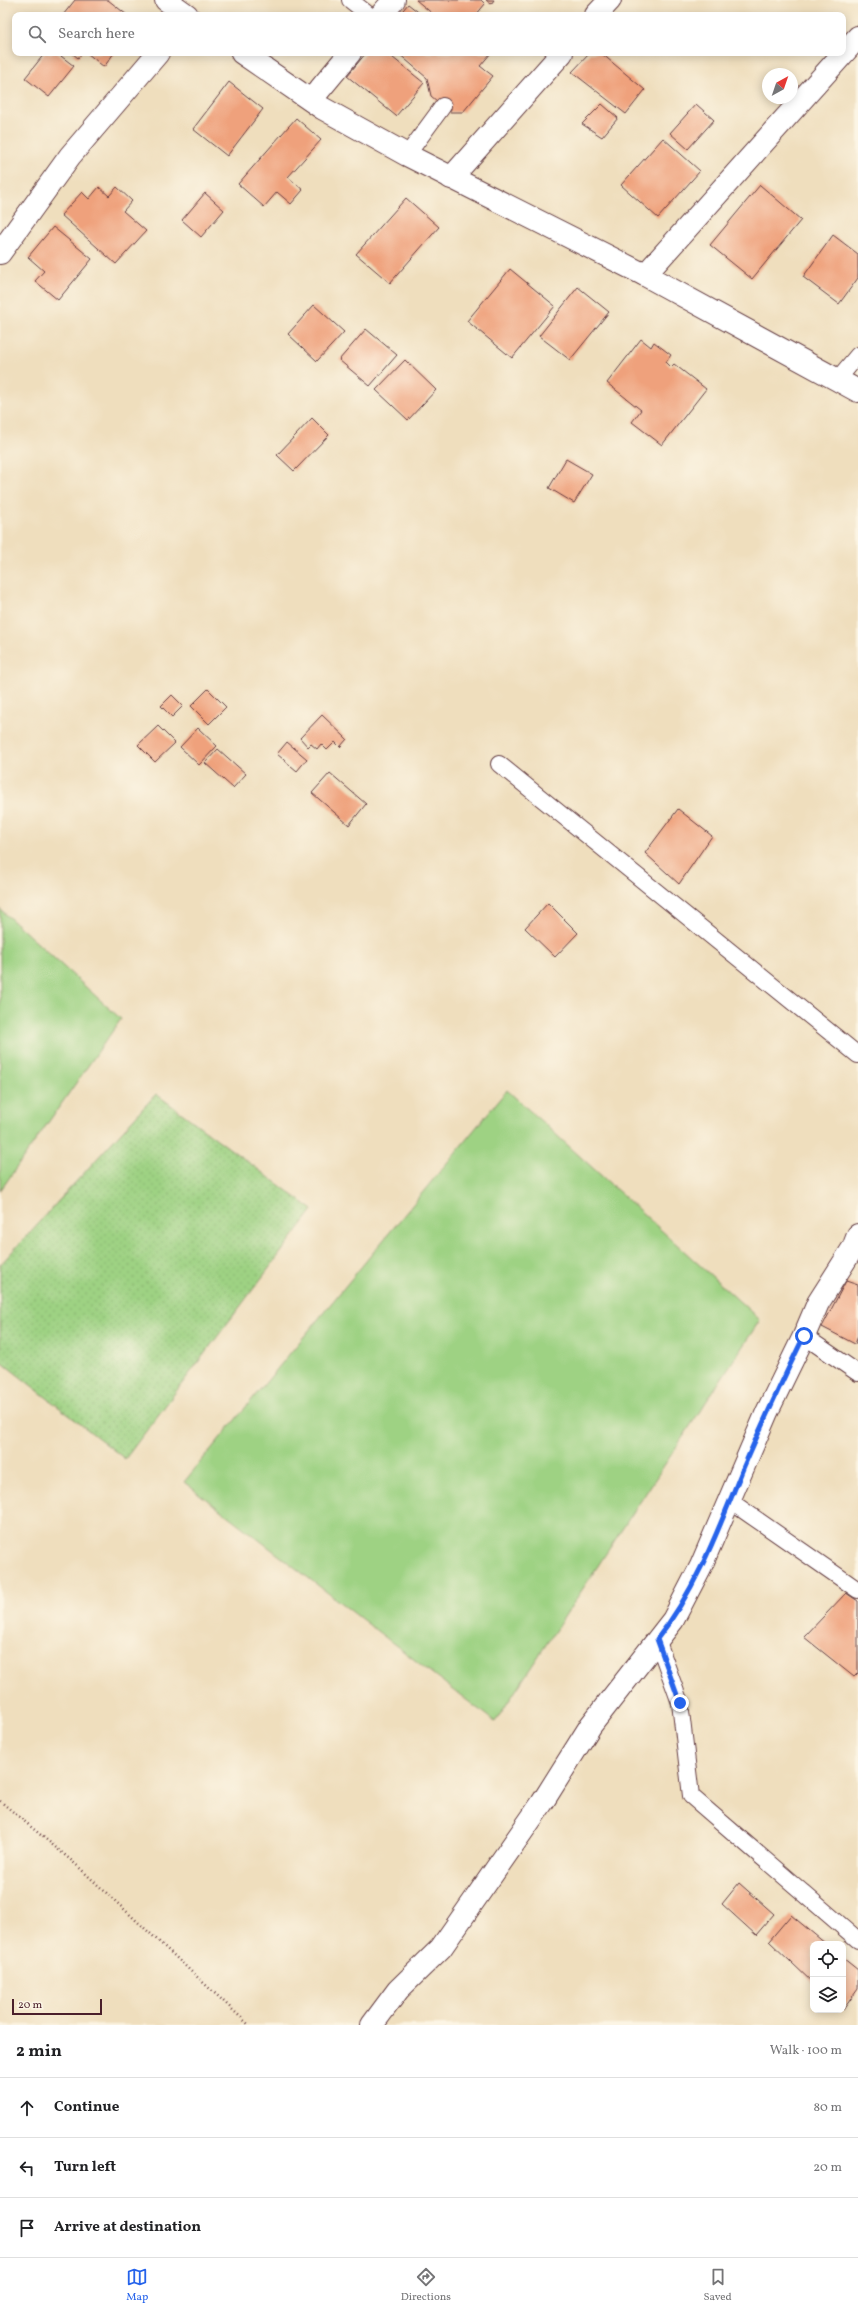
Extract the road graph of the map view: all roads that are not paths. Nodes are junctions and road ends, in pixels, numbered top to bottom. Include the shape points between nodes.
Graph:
1 (166, 0) edge
2 (350, 0) edge
3 (394, 0) edge
4 (610, 0) edge
5 (183, 12) edge
6 (364, 12) edge
7 (384, 12) edge
8 (599, 12) edge
9 (858, 37) edge
10 (846, 50) edge
11 (155, 56) edge
12 (246, 56) edge
13 (348, 56) edge
14 (559, 56) edge
15 (841, 56) edge
16 (311, 100) junction
17 (443, 106) dead end
18 (407, 155) junction
19 (451, 178) junction
20 (0, 253) edge
21 (645, 275) junction
22 (858, 355) edge
23 (837, 380) junction
24 (858, 391) edge
25 (498, 764) dead end
26 (858, 1055) edge
27 (858, 1236) edge
28 (804, 1336) junction
29 (858, 1373) edge
30 (730, 1501) junction
31 (858, 1590) edge
32 (657, 1639) junction
33 (858, 1940) edge
34 (372, 2025) edge

1 - 5 street
2 - 6 lane
3 - 7 street
4 - 8 street
9 - 10 street
11 - 20 street via 70,156
12 - 16 street
13 - 16 street
14 - 19 street
15 - 21 street
16 - 18 street
17 - 18 lane
18 - 19 street
19 - 21 street
21 - 23 street
22 - 23 lane
23 - 24 street
25 - 26 lane
27 - 28 street via 818,1303
28 - 29 lane
28 - 30 street via 767,1412
30 - 31 lane
30 - 32 street via 673,1620
32 - 33 lane via 680,1703 691,1796
32 - 34 street via 591,1725 542,1803 441,1948 398,1990

